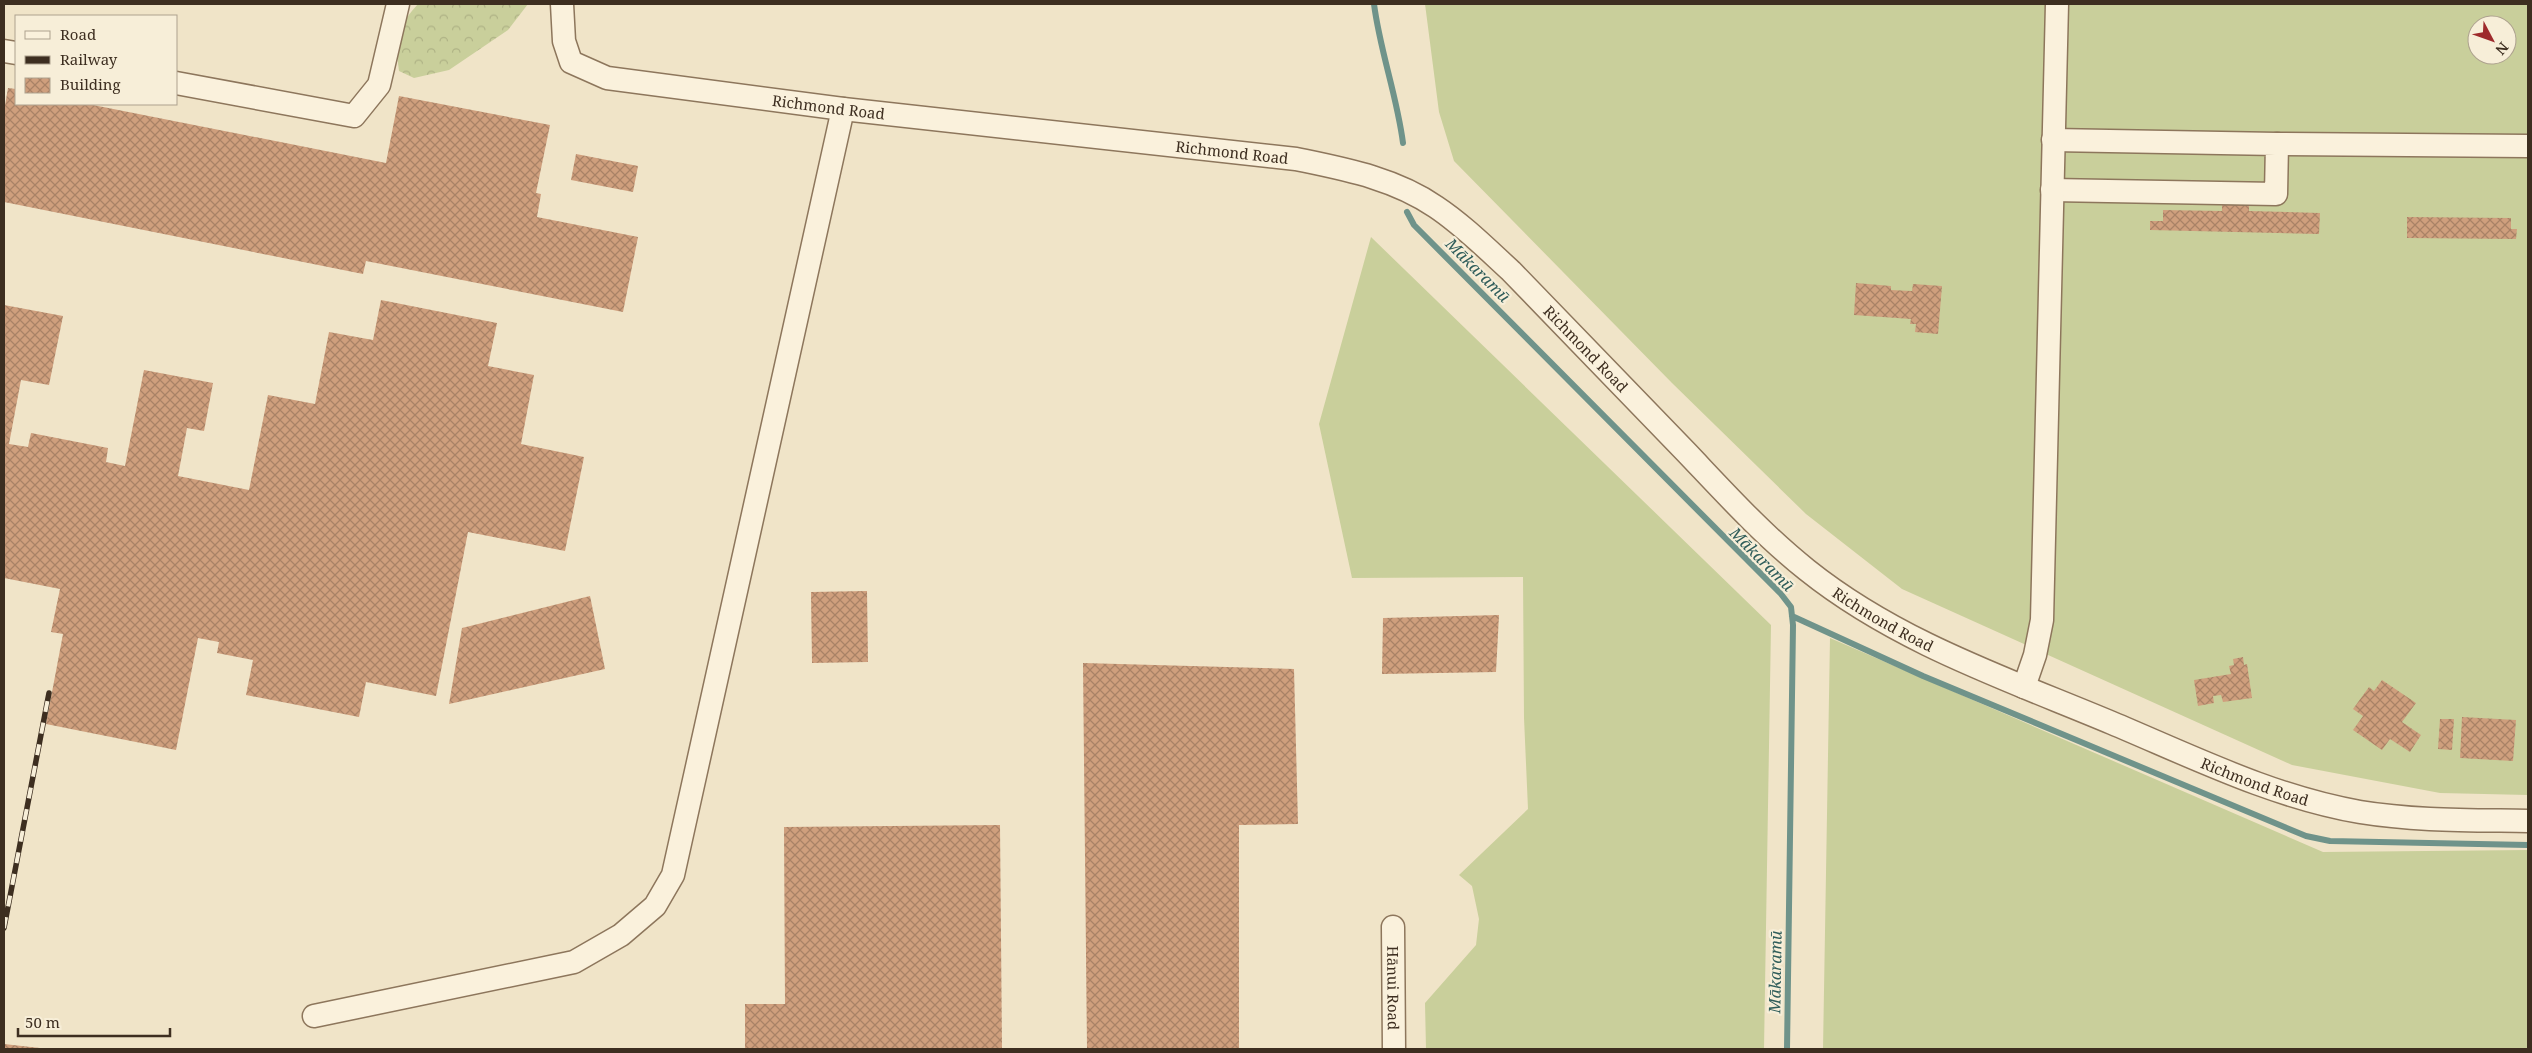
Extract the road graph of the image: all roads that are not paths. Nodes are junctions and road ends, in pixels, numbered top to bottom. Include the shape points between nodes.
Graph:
1 (398, 4) edge
2 (562, 4) edge
3 (2057, 4) edge
4 (178, 83) edge
5 (843, 109) junction
6 (2053, 140) junction
7 (2277, 144) junction
8 (2528, 146) edge
9 (2052, 190) junction
10 (2024, 686) junction
11 (2528, 821) edge
12 (1393, 928) dead end
13 (314, 1016) dead end
14 (1394, 1049) edge

1 - 4 street via 379,85 354,116
2 - 5 street, Richmond Road via 564,41 572,62 607,78
3 - 6 street
5 - 10 street, Richmond Road via 1296,159 1355,171 1410,192 1436,206 1511,271 1758,527 1806,570 1888,626
5 - 13 street via 673,875 655,906 621,936 574,962
6 - 7 street
6 - 9 street
7 - 8 street
7 - 9 street via 2276,194
9 - 10 street via 2042,620
10 - 11 street, Richmond Road via 2245,779 2299,798 2370,813 2418,818
12 - 14 street, Hānui Road

